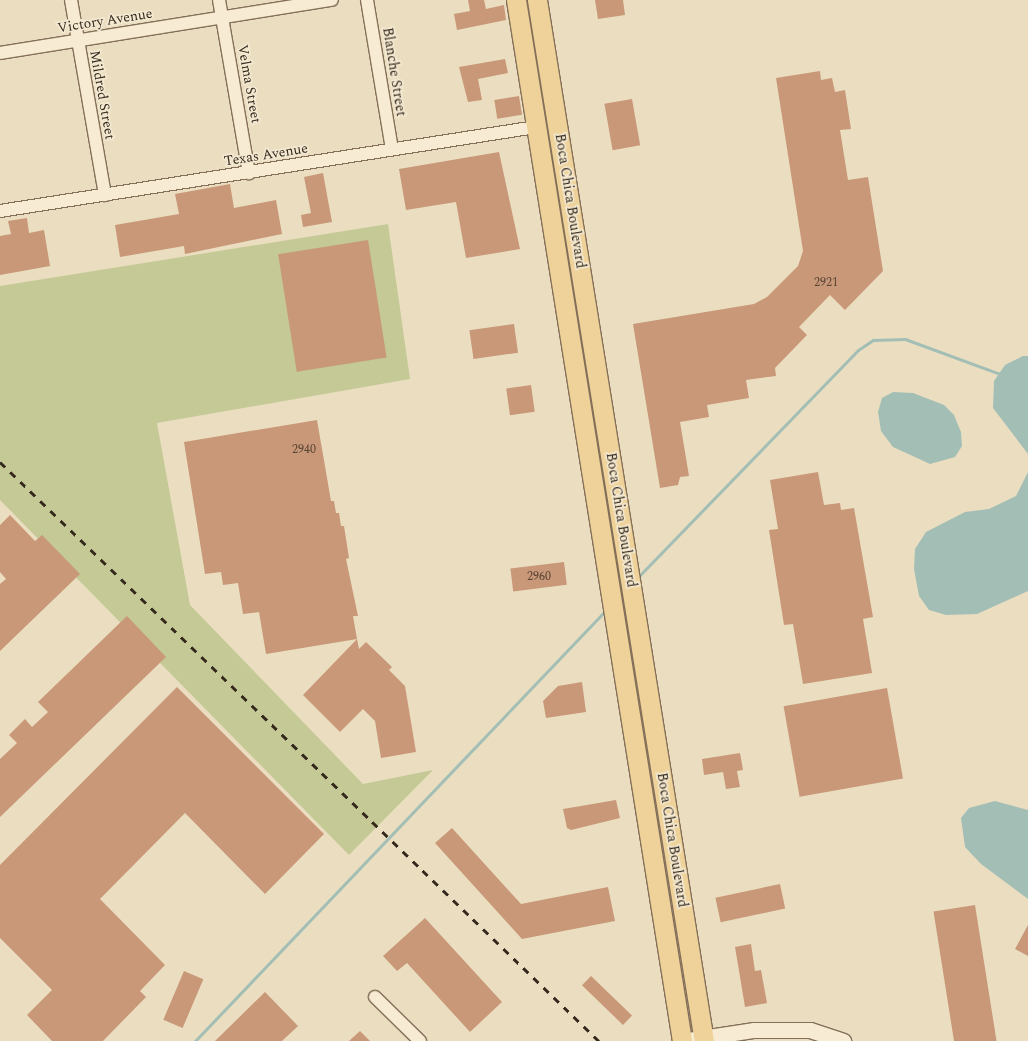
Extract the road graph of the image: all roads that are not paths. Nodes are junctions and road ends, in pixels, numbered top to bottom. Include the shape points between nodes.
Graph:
1 (71, 0) edge
2 (219, 0) edge
3 (332, 0) edge
4 (367, 0) edge
5 (516, 0) edge
6 (538, 0) edge
7 (222, 18) junction
8 (77, 41) junction
9 (0, 53) edge
10 (536, 127) junction
11 (392, 149) junction
12 (249, 173) junction
13 (105, 195) junction
14 (0, 211) edge
15 (375, 997) dead end
16 (703, 1039) edge
17 (420, 1041) edge
18 (682, 1041) edge
19 (843, 1041) edge

1 - 8 street, Mildred Street
2 - 7 street, Velma Street
3 - 7 street, Victory Avenue
4 - 11 street, Blanche Street
5 - 10 main road, Boca Chica Boulevard
6 - 16 main road, Boca Chica Boulevard
7 - 8 street, Victory Avenue
7 - 12 street, Velma Street
8 - 9 street, Victory Avenue
8 - 13 street, Mildred Street
10 - 11 street, Texas Avenue
10 - 18 main road, Boca Chica Boulevard
11 - 12 street, Texas Avenue
12 - 13 street, Texas Avenue
13 - 14 street, Texas Avenue
15 - 17 street
16 - 18 street
16 - 19 street via 754,1030 810,1030

